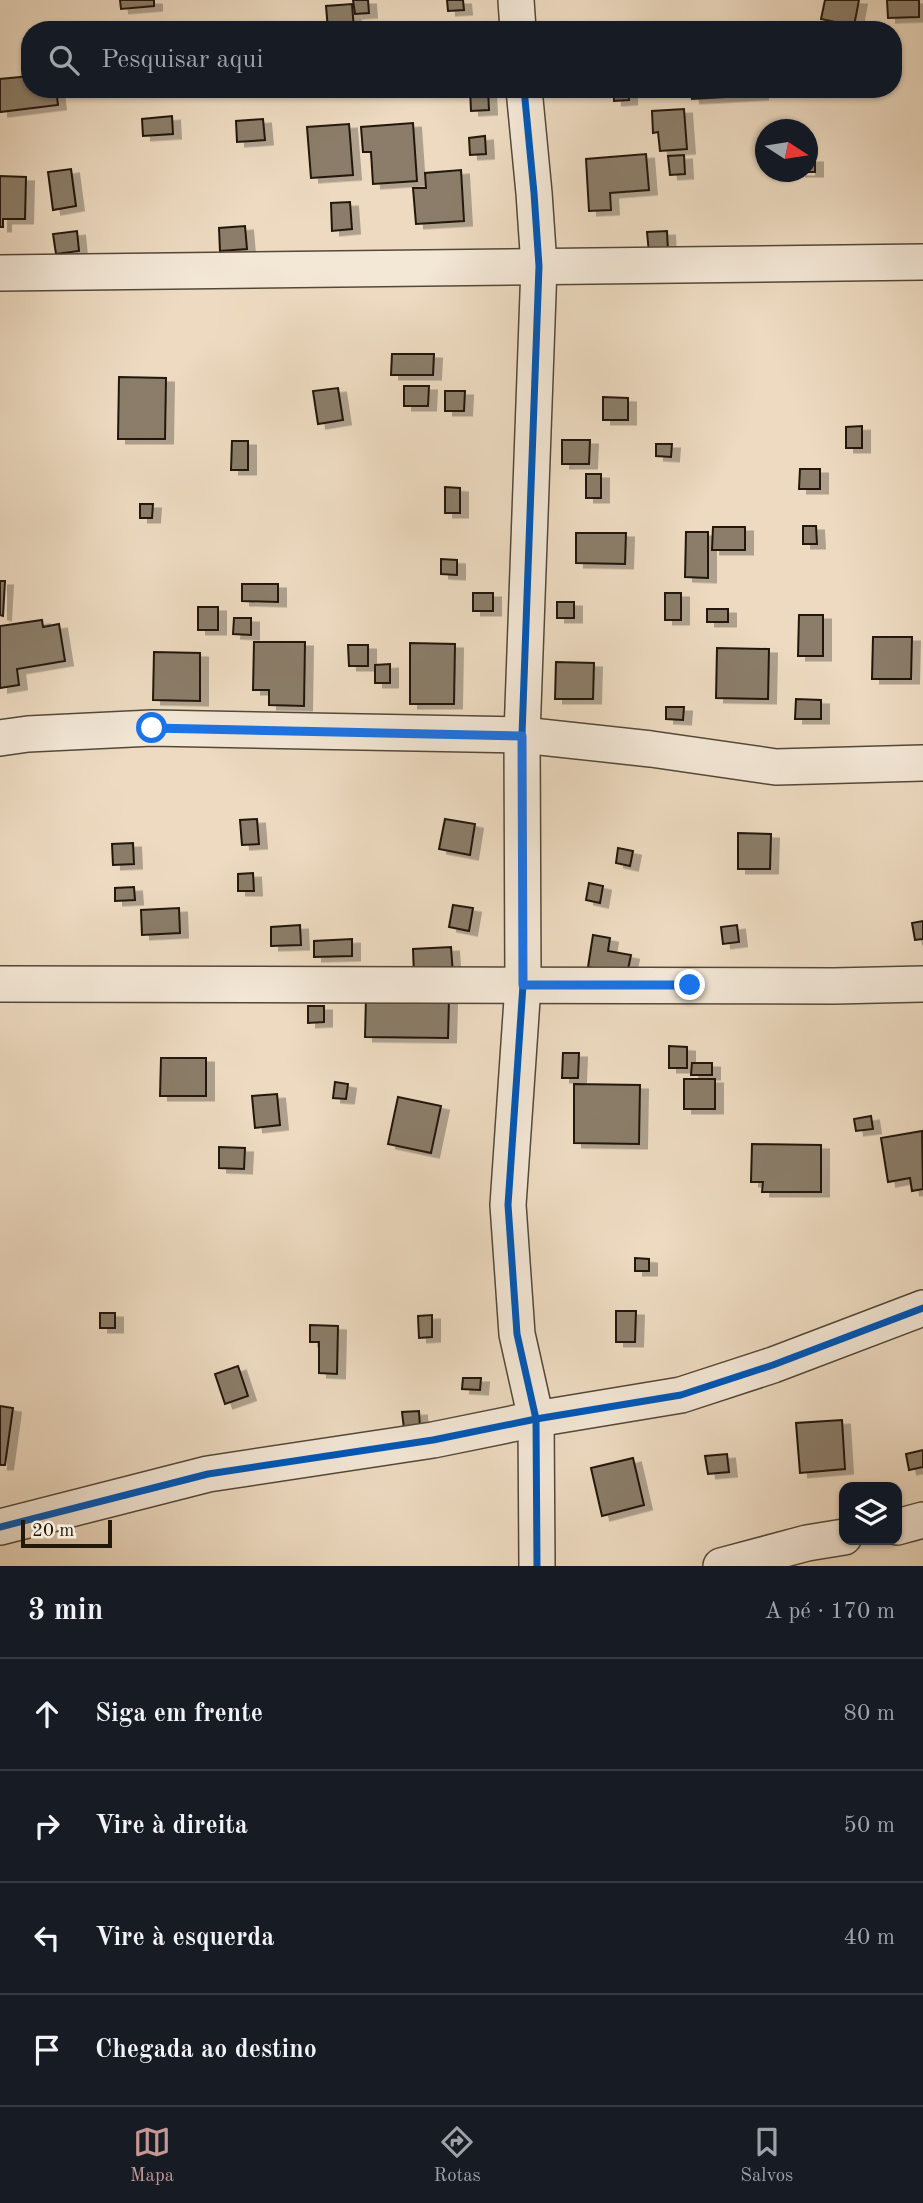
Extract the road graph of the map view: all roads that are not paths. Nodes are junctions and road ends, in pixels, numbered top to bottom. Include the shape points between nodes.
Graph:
1 (516, 0) edge
2 (517, 21) edge
3 (525, 98) edge
4 (923, 261) edge
5 (539, 267) junction
6 (0, 273) edge
7 (522, 736) junction
8 (0, 738) edge
9 (923, 763) edge
10 (0, 984) edge
11 (923, 984) edge
12 (523, 985) junction
13 (923, 1308) edge
14 (536, 1419) junction
15 (923, 1520) edge
16 (902, 1526) edge
17 (0, 1527) edge
18 (839, 1538) edge
19 (537, 1566) edge
20 (720, 1566) edge

1 - 2 street
3 - 5 street
4 - 5 street
5 - 6 street
5 - 7 street
7 - 8 street via 152,728
7 - 9 street via 776,767
7 - 12 street
10 - 12 street
11 - 12 street
12 - 14 street via 508,1205 517,1334
13 - 14 street via 681,1395
14 - 17 street via 433,1440 208,1474
14 - 19 street
15 - 16 street
18 - 20 street

